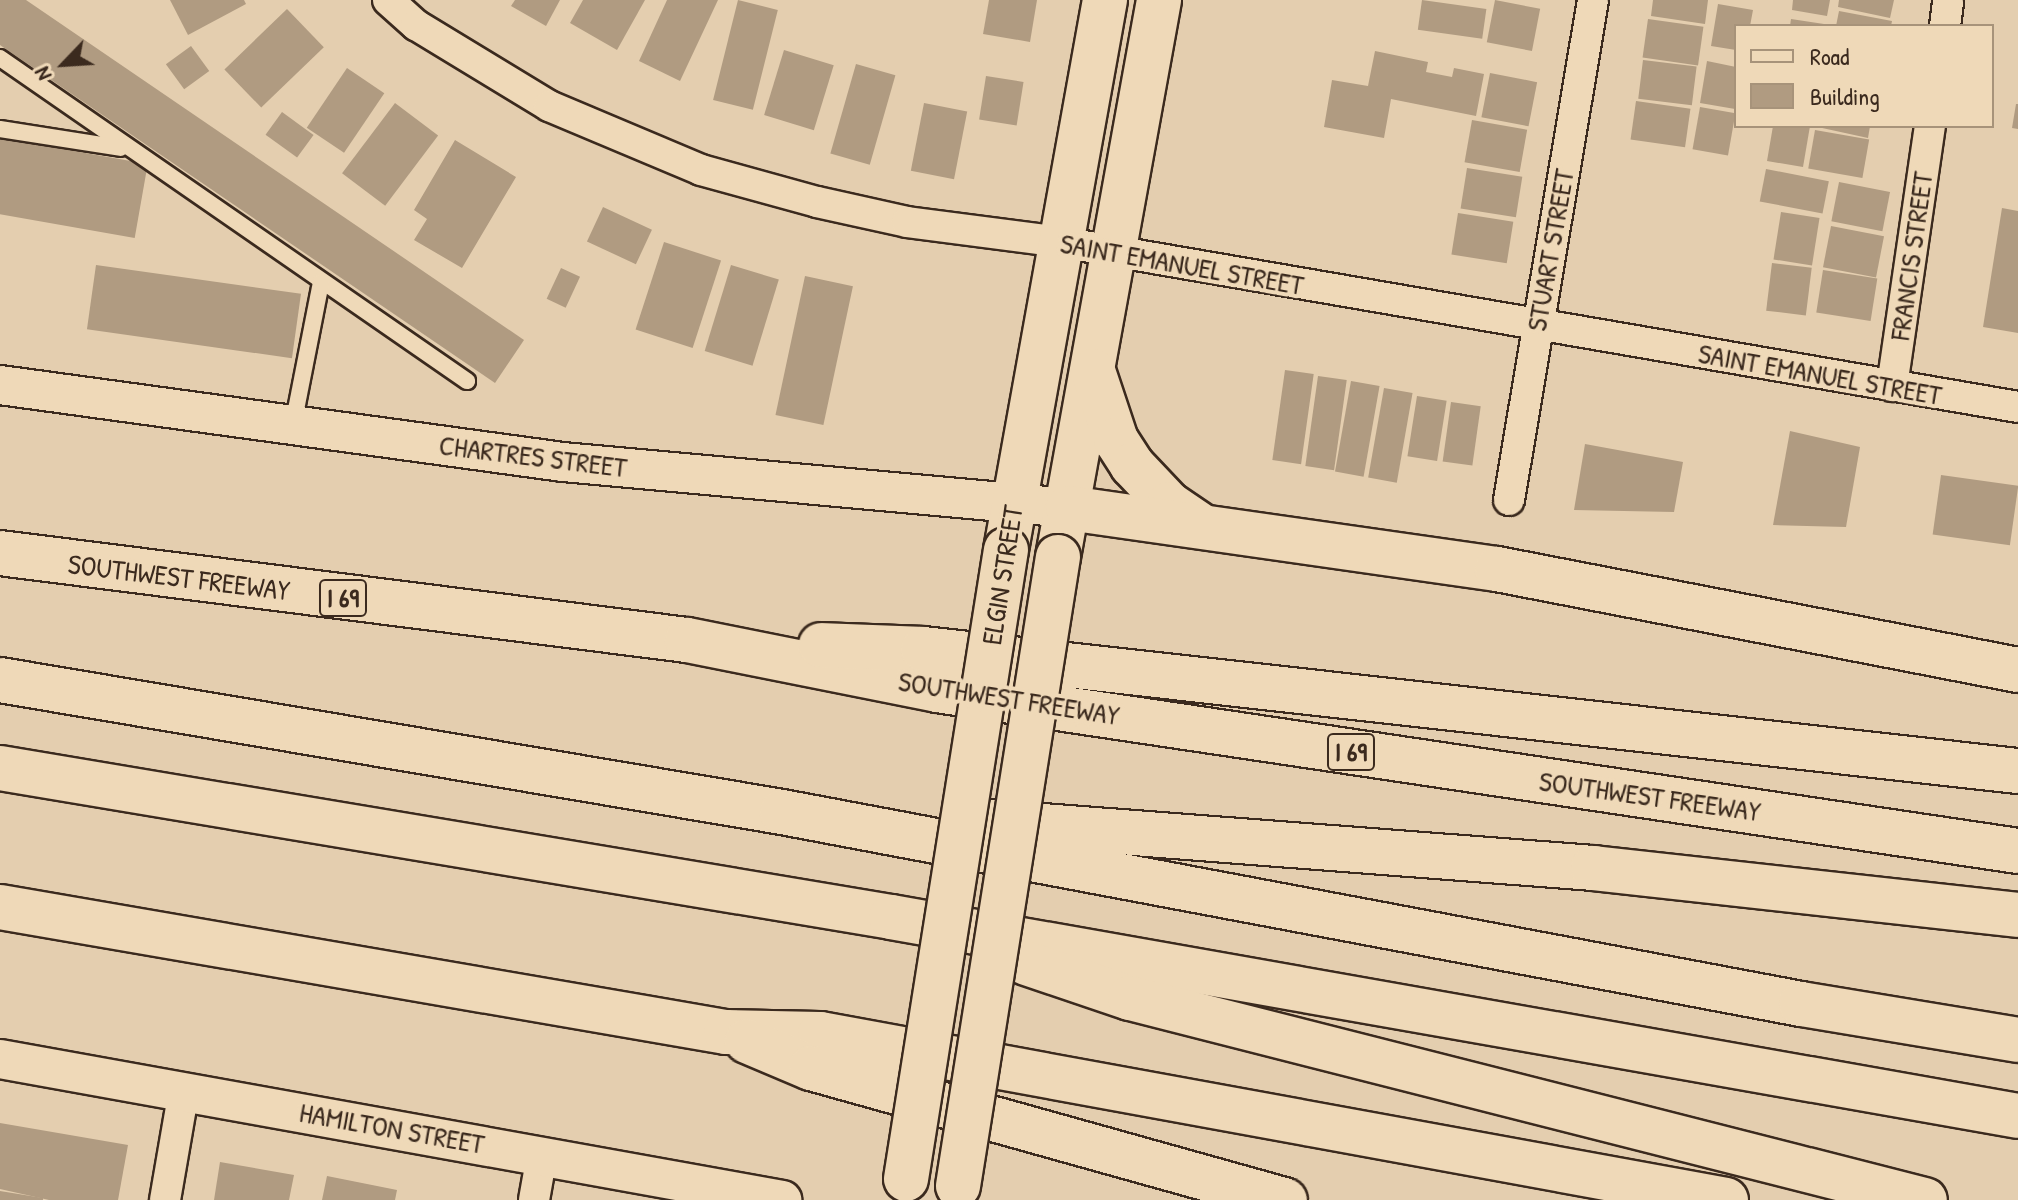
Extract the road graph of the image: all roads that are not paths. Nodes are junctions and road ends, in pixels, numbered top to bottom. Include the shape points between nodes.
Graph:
1 (388, 0) edge
2 (1105, 0) edge
3 (1159, 0) edge
4 (1593, 0) edge
5 (1948, 0) edge
6 (1945, 24) edge
7 (0, 58) edge
8 (1930, 128) edge
9 (0, 129) edge
10 (125, 148) junction
11 (1061, 242) junction
12 (1115, 252) junction
13 (321, 282) junction
14 (1536, 326) junction
15 (1093, 371) junction
16 (467, 381) dead end
17 (0, 385) edge
18 (1892, 386) junction
19 (2018, 407) edge
20 (292, 427) junction
21 (1014, 500) junction
22 (1509, 500) dead end
23 (1068, 508) junction
24 (1205, 527) junction
25 (0, 553) edge
26 (687, 640) junction
27 (2018, 670) edge
28 (0, 680) edge
29 (0, 768) edge
30 (2018, 771) edge
31 (782, 812) junction
32 (2018, 851) edge
33 (0, 907) edge
34 (2018, 915) edge
35 (891, 917) junction
36 (726, 1032) junction
37 (2018, 1040) edge
38 (0, 1059) edge
39 (184, 1090) junction
40 (2018, 1116) edge
41 (542, 1155) junction
42 (666, 1189) edge
43 (904, 1189) edge
44 (957, 1193) edge
45 (165, 1200) edge
46 (534, 1200) edge
47 (782, 1200) edge
48 (1285, 1200) edge
49 (1726, 1200) edge
50 (1925, 1200) edge

1 - 11 street, SAINT EMANUEL STREET via 416,25 549,106 701,170 907,222
2 - 11 main road, ELGIN STREET
3 - 12 main road, ELGIN STREET
4 - 14 street, STUART STREET
5 - 6 street
7 - 10 lane
8 - 18 street, FRANCIS STREET
9 - 10 lane
10 - 13 lane
11 - 12 street, SAINT EMANUEL STREET
11 - 21 main road, ELGIN STREET
12 - 14 street, SAINT EMANUEL STREET
12 - 15 main road, ELGIN STREET
13 - 16 lane
13 - 20 lane
14 - 18 street, SAINT EMANUEL STREET
14 - 22 street, STUART STREET
15 - 23 main road, ELGIN STREET
15 - 24 main road via 1116,440 1132,465 1169,504
17 - 20 street, CHARTRES STREET
18 - 19 street, SAINT EMANUEL STREET
20 - 21 street, CHARTRES STREET via 563,462
21 - 23 street, CHARTRES STREET
21 - 43 main road, ELGIN STREET, bridge
23 - 24 main road
23 - 44 main road, ELGIN STREET, bridge
24 - 27 main road via 1497,569
25 - 26 main road, SOUTHWEST FREEWAY / I 69
26 - 30 main road via 923,649
26 - 32 main road, SOUTHWEST FREEWAY / I 69 via 937,690
28 - 31 main road
29 - 35 main road
31 - 34 main road via 1086,827 1577,867
31 - 37 main road
33 - 36 main road
35 - 40 main road
35 - 50 main road via 1130,998
36 - 48 main road via 811,1068
36 - 49 main road via 820,1034
38 - 39 street, HAMILTON STREET
39 - 41 street, HAMILTON STREET
39 - 45 street
41 - 42 street, HAMILTON STREET
41 - 46 street
42 - 47 street, HAMILTON STREET

